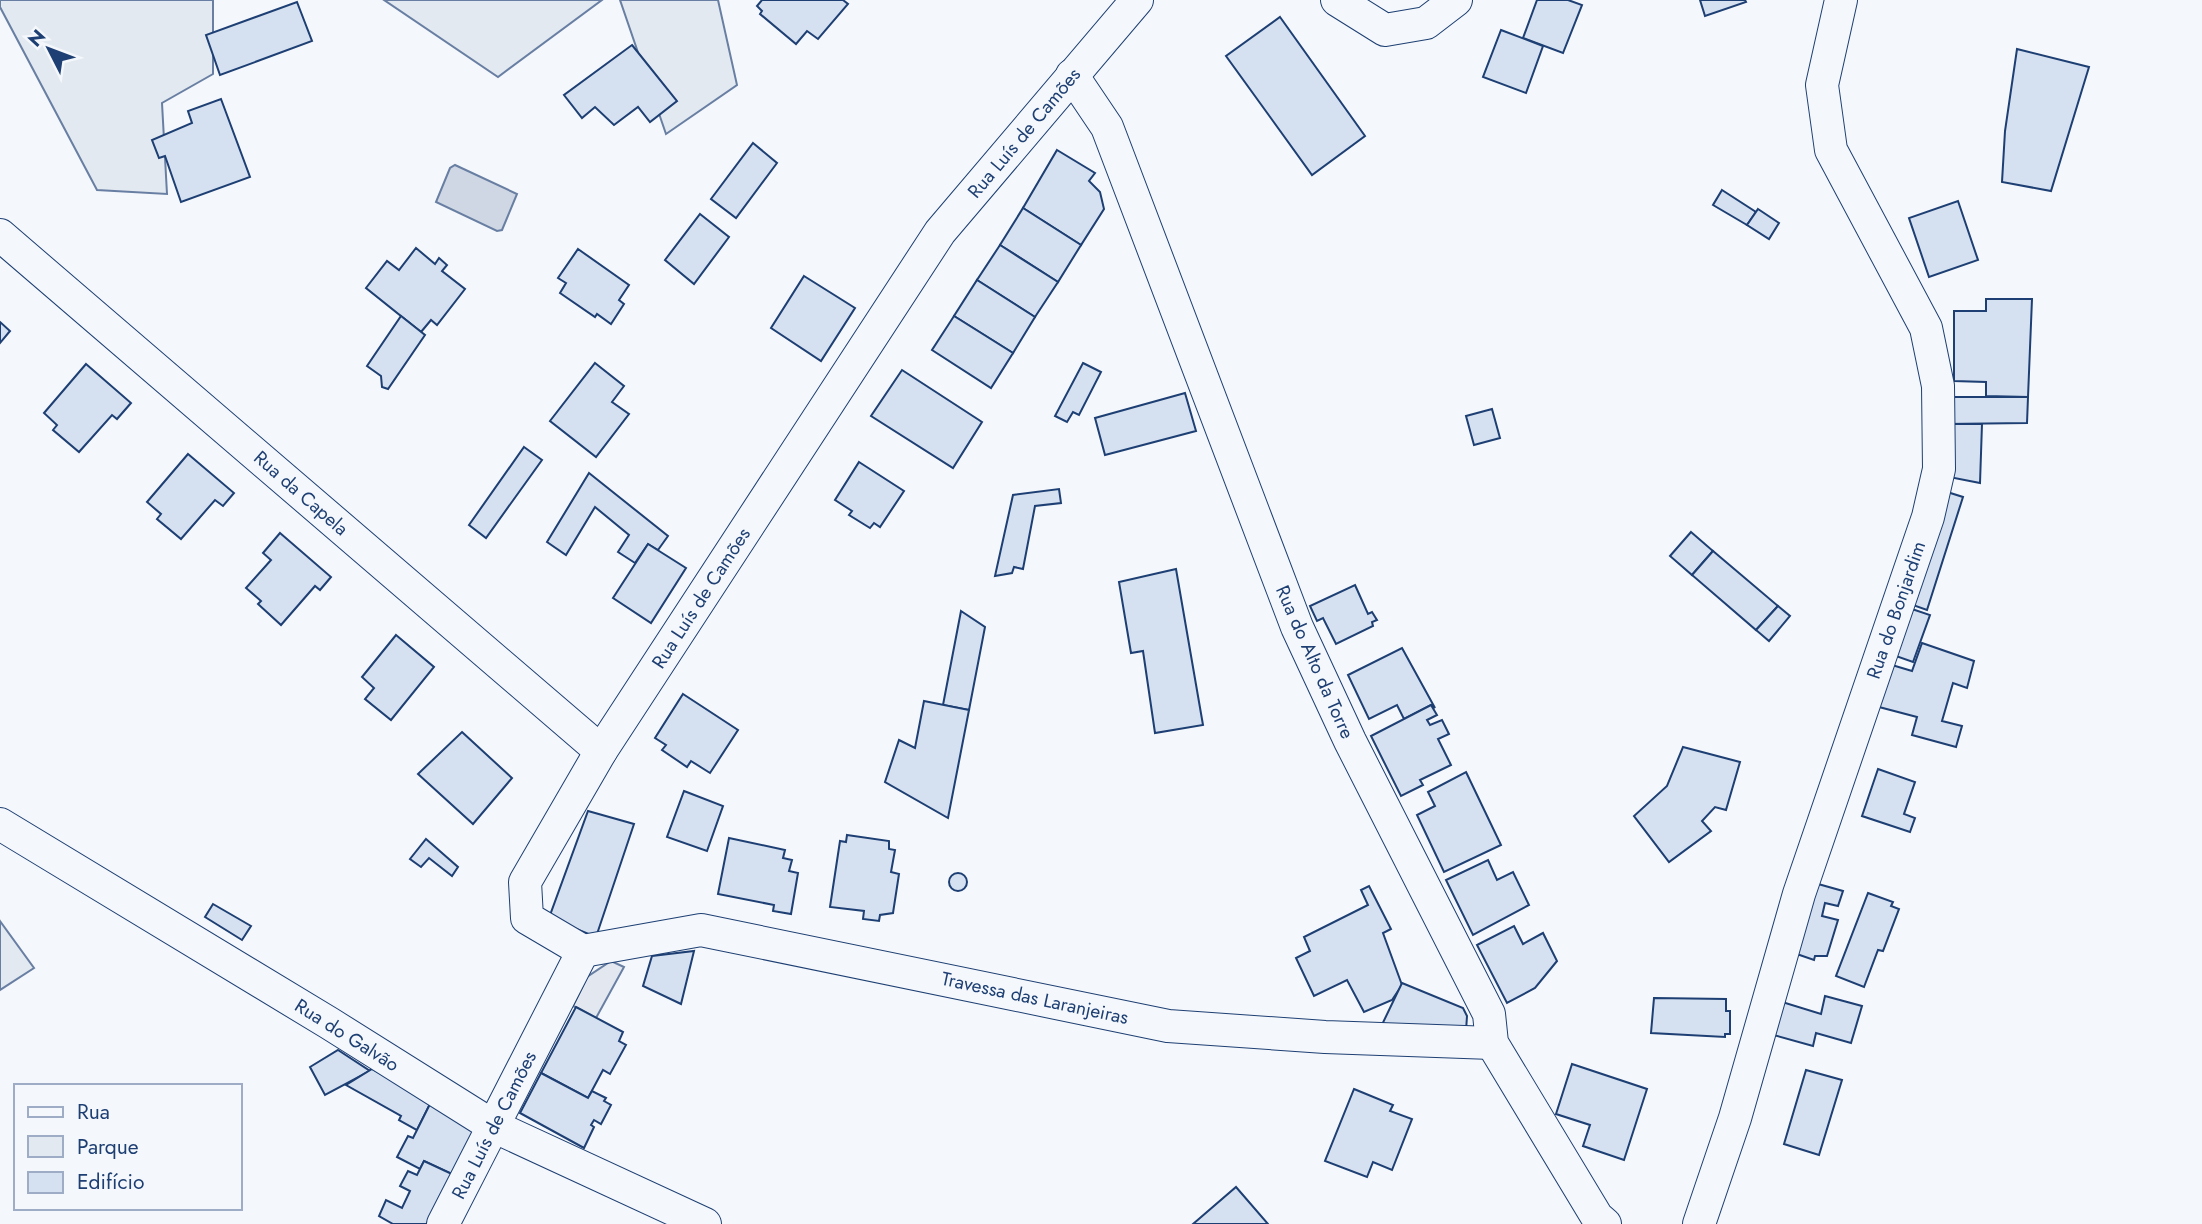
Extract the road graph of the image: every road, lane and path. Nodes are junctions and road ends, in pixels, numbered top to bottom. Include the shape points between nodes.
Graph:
1 (1137, 0) edge
2 (1337, 0) edge
3 (1456, 0) edge
4 (1834, 5) edge
5 (1072, 75) junction
6 (0, 235) edge
7 (601, 751) junction
8 (0, 824) edge
9 (583, 951) junction
10 (1492, 1043) junction
11 (493, 1126) junction
12 (443, 1224) edge
13 (705, 1224) edge
14 (1605, 1224) edge
15 (1699, 1224) edge

1 - 5 street, Rua Luís de Camões
2 - 3 street via 1385,30 1426,23
4 - 15 street, Rua do Bonjardim via 1822,85 1831,150 1926,328 1938,386 1939,469 1928,517 1799,894 1735,1118
5 - 7 street, Rua Luís de Camões via 940,232
5 - 10 street, Rua do Alto da Torre via 1107,127 1297,627 1489,1014
6 - 7 street, Rua da Capela
7 - 9 street, Rua Luís de Camões via 525,882 527,918
8 - 11 street, Rua do Galvão
9 - 10 street, Travessa das Laranjeiras via 701,930 1168,1026
9 - 11 street, Rua Luís de Camões
10 - 14 street, Rua do Alto da Torre
11 - 12 street, Rua Luís de Camões
11 - 13 street, Rua do Galvão

